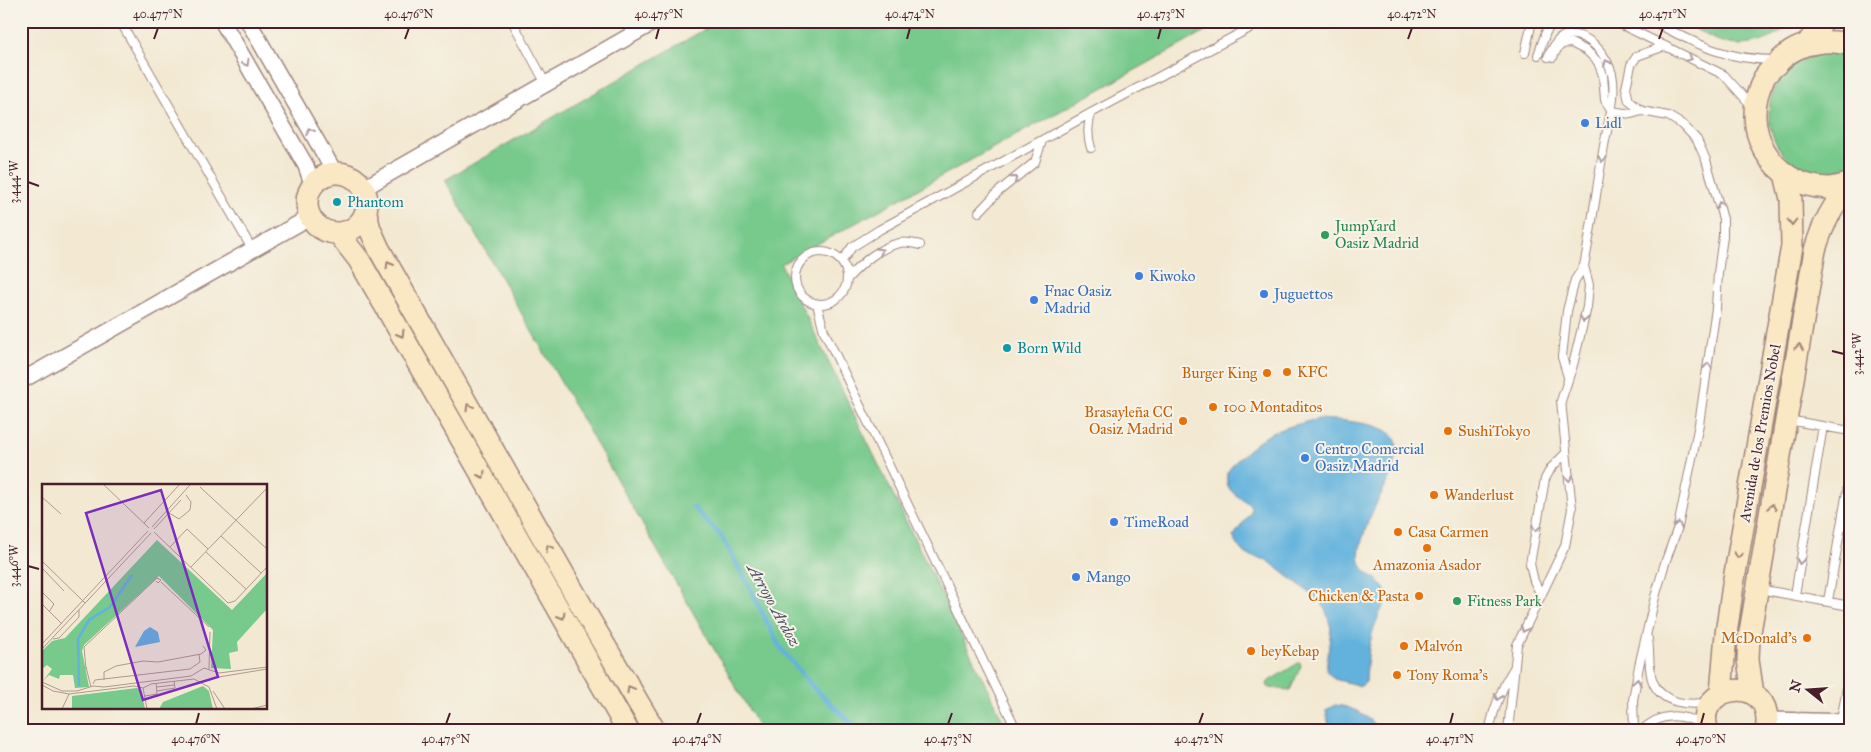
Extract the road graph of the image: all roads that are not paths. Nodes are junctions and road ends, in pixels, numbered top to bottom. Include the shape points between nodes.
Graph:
1 (120, 21) edge
2 (222, 21) edge
3 (248, 21) edge
4 (512, 21) edge
5 (656, 21) edge
6 (1263, 21) edge
7 (1532, 21) edge
8 (1554, 21) edge
9 (1614, 21) edge
10 (1652, 21) edge
11 (1823, 21) edge
12 (1807, 44) junction
13 (1850, 45) edge
14 (1665, 46) junction
15 (1525, 53) dead end
16 (1538, 55) dead end
17 (1550, 57) dead end
18 (1780, 60) junction
19 (546, 84) junction
20 (1755, 110) junction
21 (1612, 111) junction
22 (1642, 111) junction
23 (1091, 113) junction
24 (1042, 141) junction
25 (1091, 148) dead end
26 (335, 173) junction
27 (1785, 174) junction
28 (1850, 185) edge
29 (313, 186) junction
30 (364, 188) junction
31 (979, 212) dead end
32 (366, 213) junction
33 (310, 217) junction
34 (338, 233) junction
35 (920, 245) dead end
36 (252, 249) junction
37 (842, 261) junction
38 (1584, 266) junction
39 (848, 278) junction
40 (817, 304) junction
41 (1568, 377) junction
42 (21, 381) edge
43 (1787, 420) junction
44 (1823, 426) junction
45 (1850, 431) edge
46 (1566, 453) junction
47 (1850, 474) edge
48 (1757, 589) junction
49 (1541, 595) junction
50 (1794, 595) junction
51 (1828, 601) junction
52 (1850, 606) edge
53 (1647, 631) junction
54 (1515, 666) junction
55 (1850, 672) edge
56 (1753, 694) junction
57 (1716, 698) junction
58 (1845, 722) edge
59 (1766, 725) edge
60 (1707, 728) edge
61 (628, 731) edge
62 (655, 731) edge
63 (1017, 731) edge
64 (1490, 731) edge
65 (1508, 731) edge
66 (1634, 731) edge
67 (1640, 731) edge

1 - 36 lane
2 -> 29 street via 306,166
26 -> 3 street
4 - 19 lane
5 - 19 street
6 - 23 lane
7 - 15 lane
8 - 16 lane via 1546,32
9 - 14 lane
10 - 18 lane via 1731,56
11 - 12 street
12 - 13 street via 1827,41
12 - 18 street
14 -> 20 lane via 1724,75
14 - 22 lane via 1637,56 1631,65 1626,88 1629,101
17 - 21 lane via 1562,44 1571,43 1587,51 1601,69 1605,100
18 - 20 street via 1765,76
19 - 30 street
20 - 27 street via 1755,129 1766,155
21 - 22 lane via 1631,114
21 -> 38 lane
53 -> 22 lane via 1678,527 1699,424 1724,236 1719,199 1697,140 1683,125 1668,116
23 - 24 lane
23 - 25 lane via 1088,139
31 -> 24 lane via 1035,162
24 - 37 lane via 879,230 852,247
26 - 29 street via 319,179
26 - 30 street via 352,176
27 - 28 street via 1806,185 1828,188
27 -> 57 street, Avenida de los Premios Nobel via 1791,199 1792,246
43 -> 28 street, Avenida de los Premios Nobel via 1815,250 1822,226
29 - 33 street via 307,201
30 - 32 street via 368,205
32 - 34 street via 355,228
62 -> 32 street via 379,249
33 - 34 street via 322,229
33 - 36 street
34 -> 61 street via 359,260
39 -> 35 lane via 883,248 902,242
36 - 42 street
37 - 39 lane
37 - 40 lane via 836,255 819,251 811,253 798,264 795,272 797,289 802,296
38 -> 41 lane via 1589,285 1587,307
38 - 41 lane via 1575,280 1567,311 1562,357
39 - 40 lane via 842,295 835,301
40 - 63 lane via 824,331
41 - 46 lane via 1561,402
43 - 44 lane
48 -> 43 street, Avenida de los Premios Nobel
44 - 45 lane
44 -> 50 lane
46 -> 49 lane via 1572,509 1566,546
46 -> 49 lane via 1544,479 1530,564
47 - 51 lane
48 - 50 lane
48 - 56 street, Avenida de los Premios Nobel via 1748,660
49 -> 54 lane via 1517,645
50 - 51 lane
51 - 52 lane
53 - 57 lane via 1651,673 1659,692 1666,698 1692,705
66 -> 53 lane via 1634,700
54 -> 64 lane via 1502,687
54 - 65 lane
55 - 58 lane
56 - 57 street via 1732,690
56 - 59 street via 1763,704
57 - 60 street, Avenida de los Premios Nobel via 1706,712
58 - 59 street
60 - 67 lane via 1690,719 1664,716

